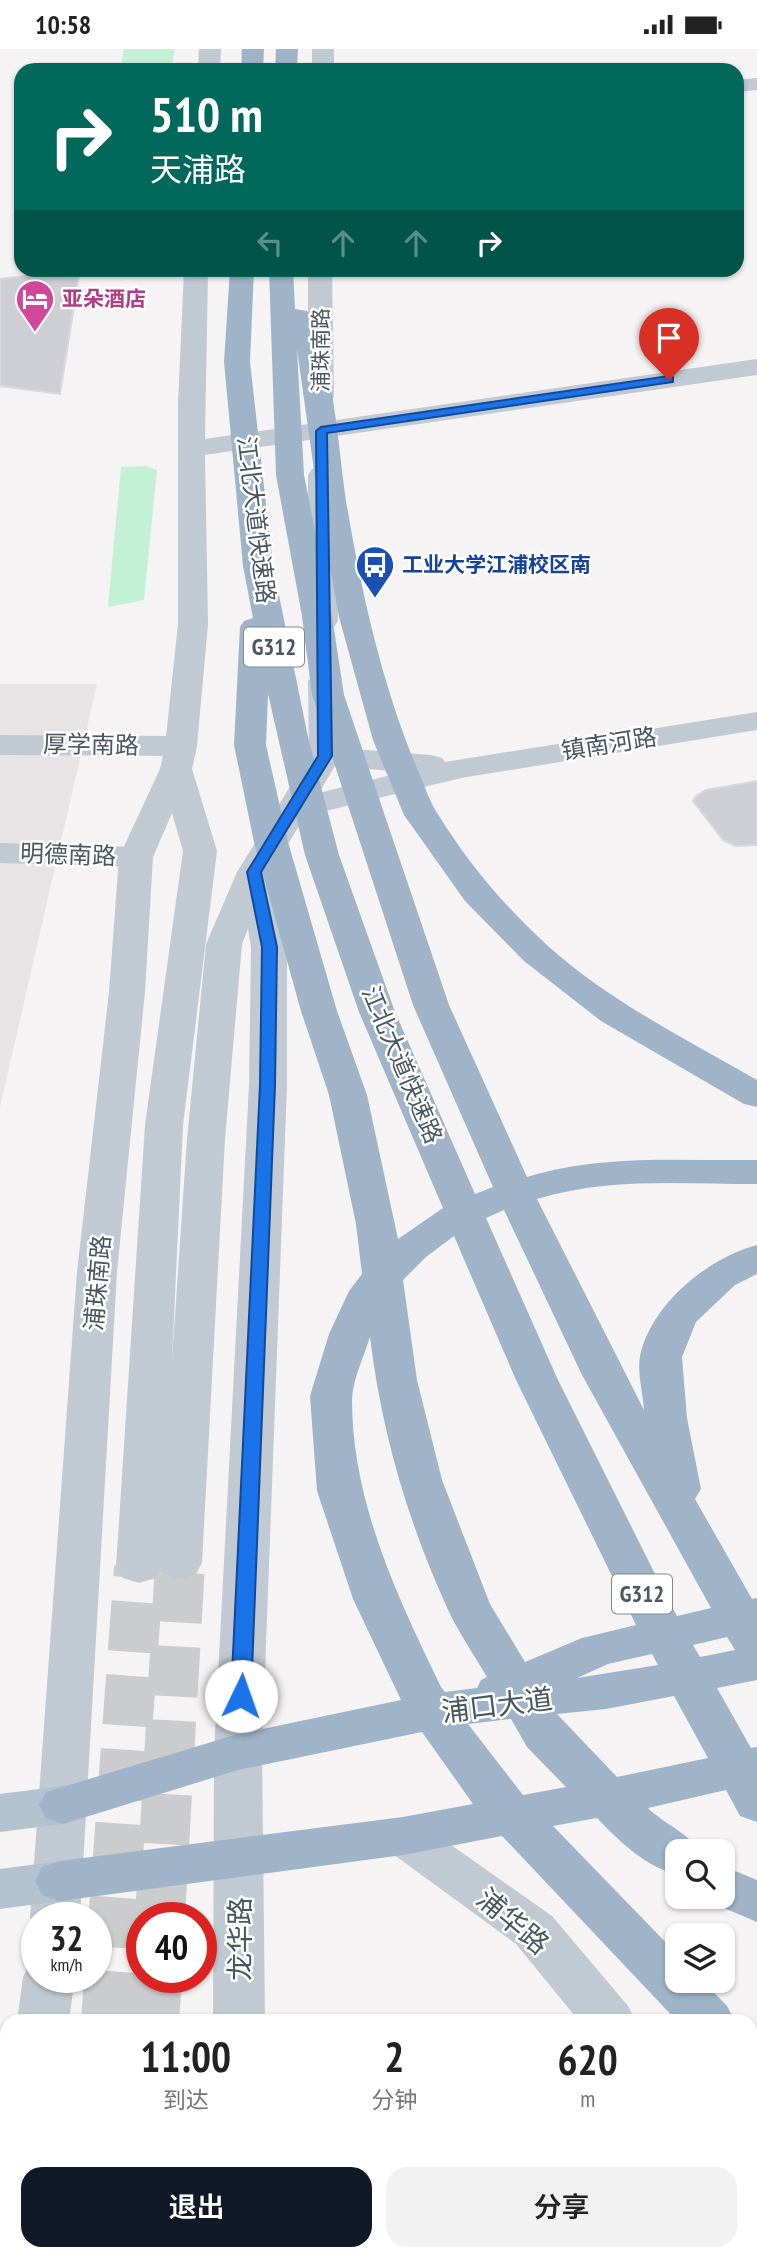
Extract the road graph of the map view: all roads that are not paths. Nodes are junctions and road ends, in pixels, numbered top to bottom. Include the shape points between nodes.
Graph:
1 (196, 277) edge
2 (242, 277) edge
3 (281, 277) edge
4 (284, 277) edge
5 (320, 277) edge
6 (757, 352) edge
7 (757, 367) edge
8 (321, 421) junction
9 (191, 440) junction
10 (258, 566) junction
11 (757, 721) edge
12 (0, 744) edge
13 (325, 756) junction
14 (178, 758) junction
15 (461, 768) junction
16 (292, 809) junction
17 (0, 853) edge
18 (136, 857) junction
19 (254, 872) junction
20 (757, 1096) edge
21 (757, 1172) edge
22 (757, 1258) edge
23 (686, 1522) junction
24 (180, 1563) tunnel mouth
25 (139, 1567) tunnel mouth
26 (757, 1614) edge
27 (757, 1649) edge
28 (757, 1663) edge
29 (460, 1707) junction
30 (238, 1752) junction
31 (757, 1765) edge
32 (757, 1803) edge
33 (64, 1805) junction
34 (0, 1814) edge
35 (403, 1836) junction
36 (665, 1848) edge
37 (240, 1856) junction
38 (0, 1889) edge
39 (735, 1892) edge
40 (58, 1899) edge
41 (757, 1902) edge
42 (46, 1993) edge
43 (44, 2014) edge
44 (239, 2014) edge
45 (604, 2014) edge
46 (702, 2014) edge

1 - 9 street, 浦珠南路
2 - 10 highway, 江北大道快速路 / G312 via 237,362
3 - 23 highway, 江北大道快速路 / G312 via 290,475 328,695 430,1005 603,1375
4 - 20 highway via 311,351 354,617 388,740 421,815 477,894 536,954 614,1013
5 - 8 street, 浦珠南路
6 - 8 street
7 - 8 street
8 - 9 street
8 - 13 street, 浦珠南路
9 - 14 street, 浦珠南路 via 193,624
10 - 32 highway, 江北大道快速路 / G312 via 292,737 322,855 377,1012 537,1380 645,1600
10 - 36 highway via 250,745 271,842 348,1095 376,1224 396,1380 420,1481 468,1605 544,1734 642,1833
11 - 15 street, 镇南河路
12 - 14 street, 厚学南路
13 - 15 street
13 - 16 street
14 - 18 street, 浦珠南路
14 - 25 street, 浦珠南路 via 200,851 164,1125
15 - 16 street
16 - 19 street
17 - 18 street, 明德南路
18 - 33 street, 浦珠南路 via 127,992 97,1272
19 - 24 street via 224,944 206,1139
19 - 30 street via 269,947 268,1085
21 - 46 highway via 605,1173 554,1181 496,1199 450,1220 412,1248 369,1291 331,1396 340,1491 376,1599 421,1695 493,1795
22 - 23 highway via 721,1276 678,1316 661,1357 666,1418
23 - 27 highway, 江北大道快速路 / G312
26 - 29 highway via 598,1650
28 - 29 highway, 浦口大道 via 606,1692
29 - 30 highway, 浦口大道
30 - 33 highway, 浦口大道
30 - 37 street, 龙华路
31 - 35 highway
33 - 34 main road
33 - 40 street, 浦珠南路
35 - 37 highway
35 - 45 street, 浦华路 via 534,1930
37 - 40 highway
37 - 44 street, 龙华路
38 - 40 main road
39 - 41 highway
42 - 43 street

